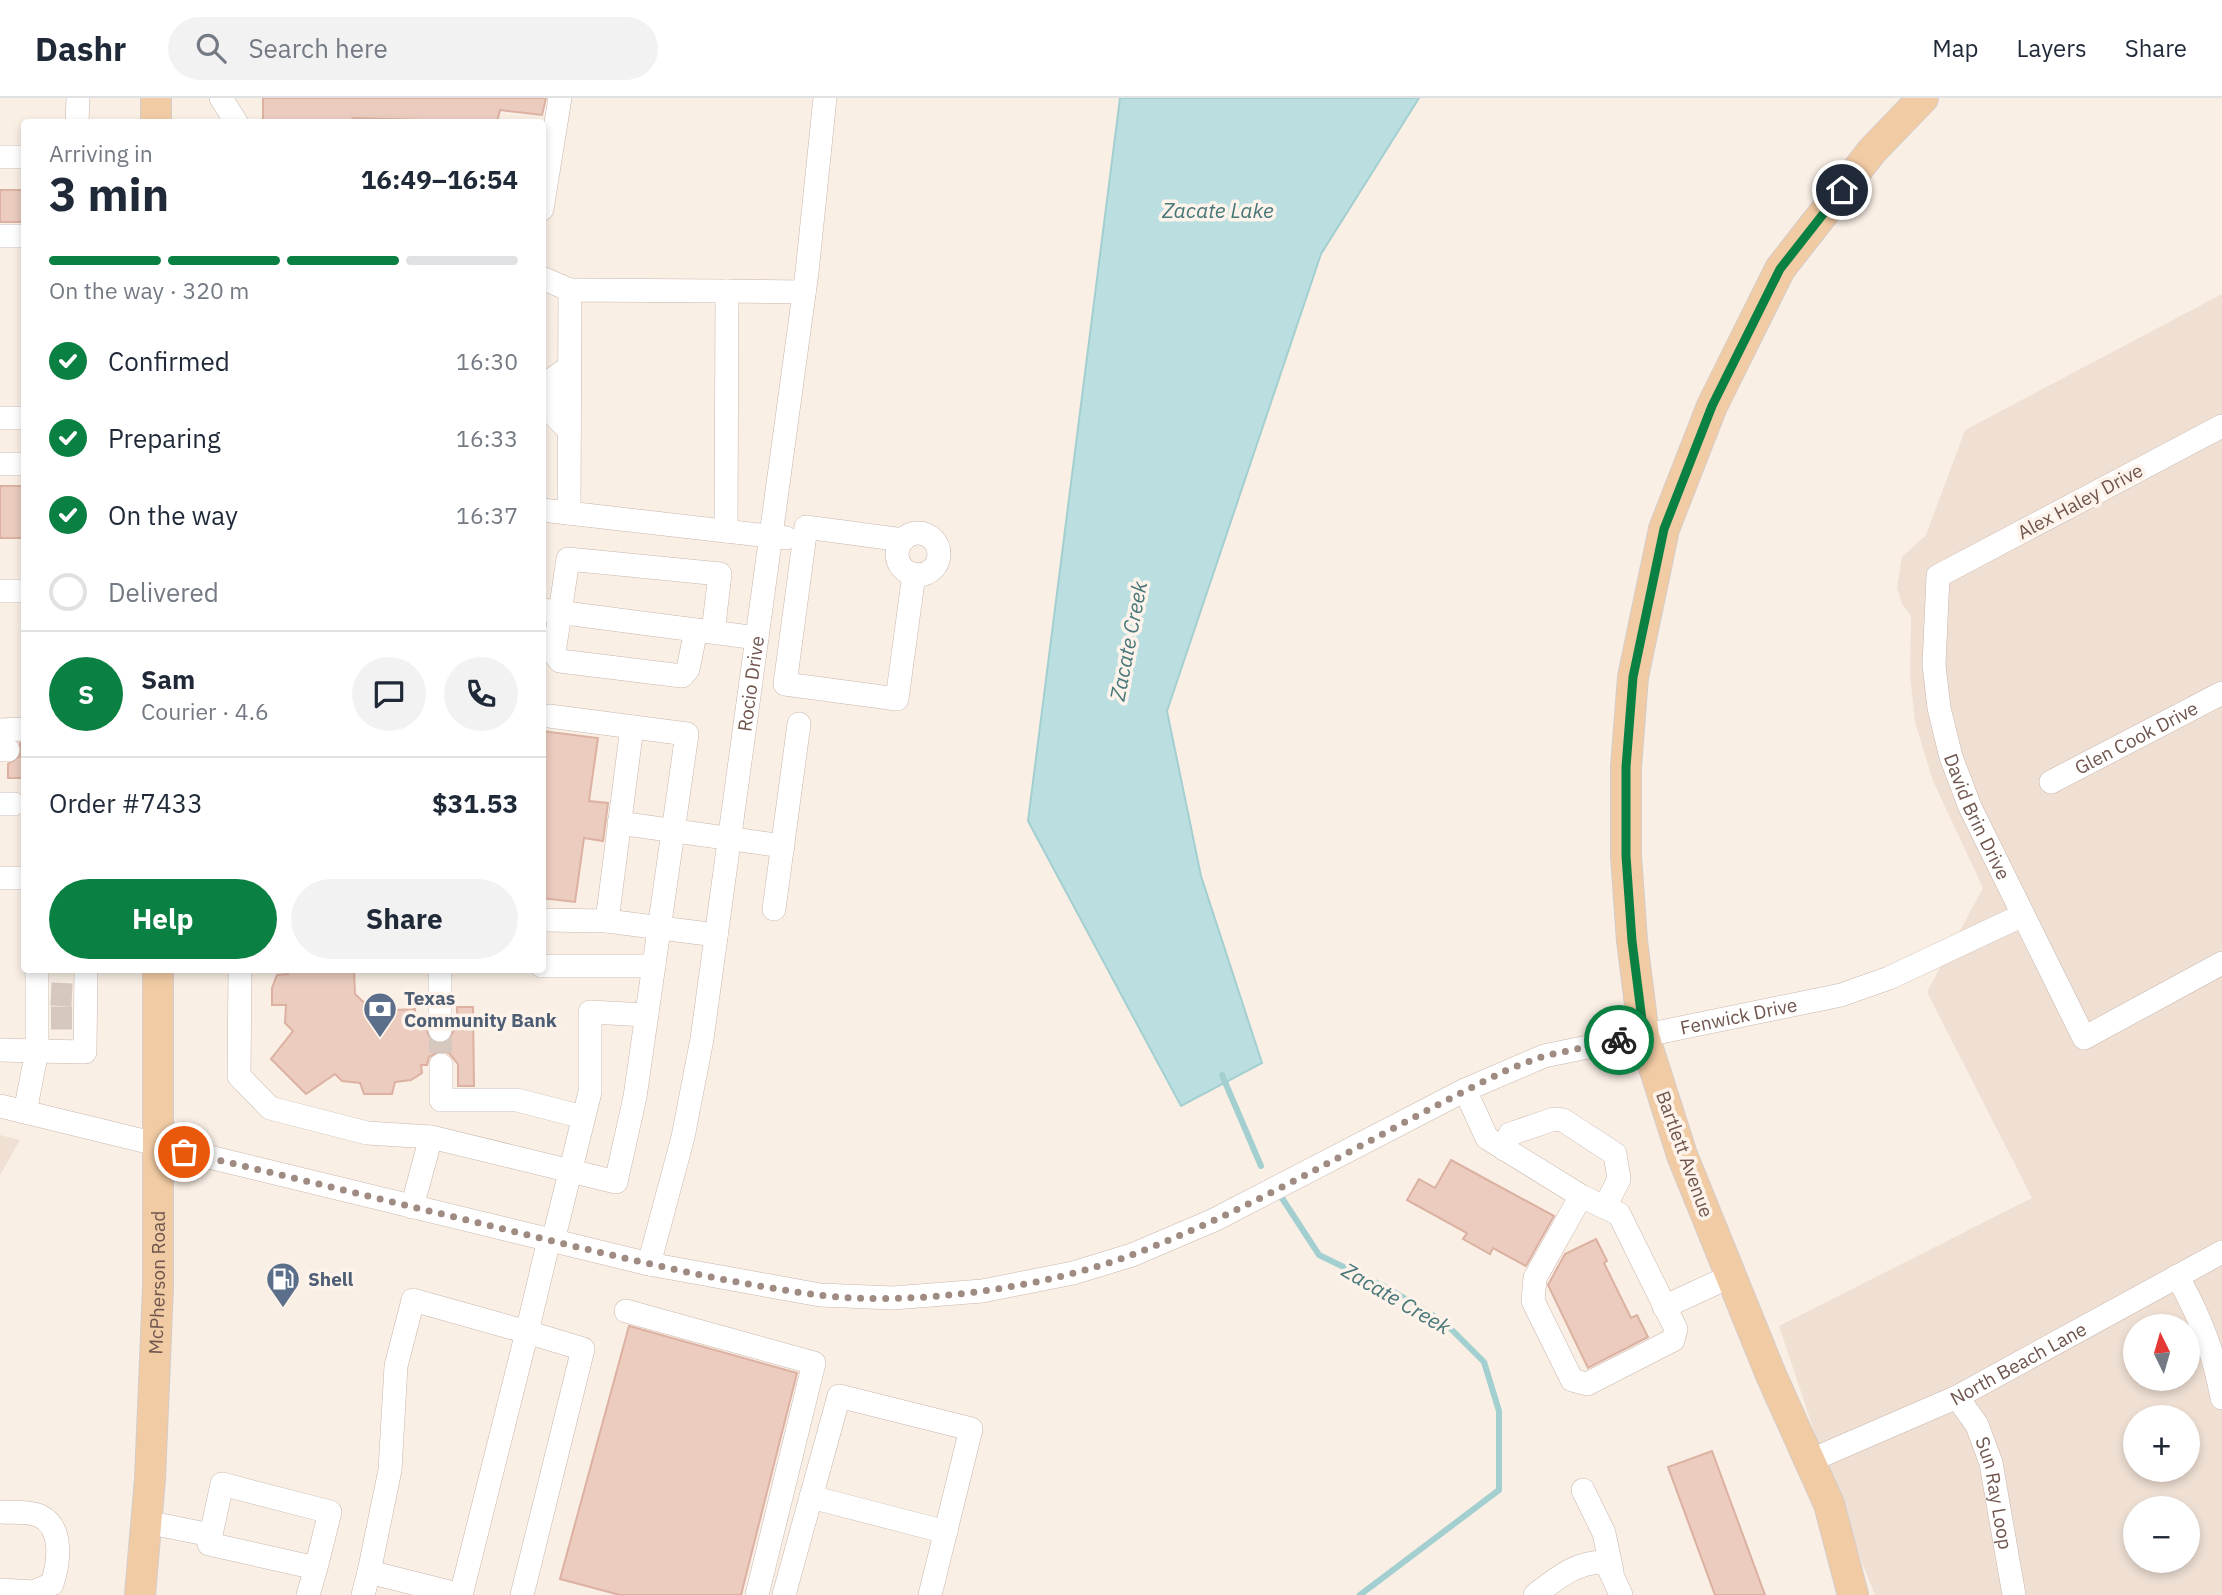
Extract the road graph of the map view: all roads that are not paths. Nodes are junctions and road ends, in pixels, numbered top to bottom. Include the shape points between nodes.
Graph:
1 (78, 98) edge
2 (156, 98) edge
3 (221, 98) edge
4 (238, 98) edge
5 (560, 98) edge
6 (825, 98) edge
7 (1923, 98) edge
8 (77, 119) edge
9 (156, 119) edge
10 (235, 119) edge
11 (237, 119) edge
12 (0, 157) edge
13 (21, 157) edge
14 (546, 184) edge
15 (0, 236) edge
16 (21, 236) edge
17 (0, 246) edge
18 (21, 246) edge
19 (546, 280) edge
20 (570, 290) junction
21 (727, 292) junction
22 (804, 292) junction
23 (0, 418) edge
24 (21, 418) edge
25 (2222, 426) edge
26 (0, 464) edge
27 (21, 464) edge
28 (546, 510) edge
29 (569, 513) junction
30 (726, 531) junction
31 (771, 537) junction
32 (804, 540) junction
33 (902, 540) junction
34 (914, 574) junction
35 (1938, 576) joint
36 (0, 591) edge
37 (21, 591) edge
38 (552, 612) edge
39 (705, 631) junction
40 (757, 638) junction
41 (2222, 693) edge
42 (549, 716) dead end
43 (799, 724) dead end
44 (632, 727) junction
45 (21, 731) edge
46 (3, 743) edge
47 (2051, 782) dead end
48 (620, 823) junction
49 (673, 831) junction
50 (730, 839) junction
51 (783, 846) junction
52 (0, 878) edge
53 (21, 878) edge
54 (775, 909) dead end
55 (2023, 915) junction
56 (546, 920) edge
57 (607, 921) junction
58 (660, 928) junction
59 (716, 935) junction
60 (2222, 963) edge
61 (546, 966) edge
62 (654, 966) junction
63 (40, 973) edge
64 (83, 973) edge
65 (158, 973) edge
66 (240, 973) edge
67 (440, 973) edge
68 (62, 995) junction
69 (647, 1015) junction
70 (61, 1018) junction
71 (440, 1030) tunnel mouth
72 (1644, 1036) junction
73 (0, 1050) edge
74 (37, 1051) junction
75 (441, 1065) tunnel mouth
76 (1465, 1090) junction
77 (0, 1106) edge
78 (25, 1112) junction
79 (583, 1117) junction
80 (431, 1137) junction
81 (159, 1146) junction
82 (1504, 1149) junction
83 (570, 1171) junction
84 (1581, 1196) junction
85 (412, 1207) junction
86 (1605, 1207) junction
87 (551, 1240) junction
88 (2222, 1252) edge
89 (649, 1264) junction
90 (1731, 1276) junction
91 (2177, 1276) junction
92 (1664, 1307) junction
93 (626, 1311) dead end
94 (527, 1332) junction
95 (1957, 1397) junction
96 (2222, 1398) edge
97 (1809, 1461) junction
98 (1583, 1490) dead end
99 (811, 1497) junction
100 (0, 1512) edge
101 (146, 1522) junction
102 (946, 1532) junction
103 (211, 1535) junction
104 (318, 1560) junction
105 (1612, 1571) junction
106 (369, 1572) junction
107 (935, 1589) edge
108 (0, 1590) edge
109 (140, 1595) edge
110 (308, 1595) edge
111 (363, 1595) edge
112 (461, 1595) edge
113 (522, 1595) edge
114 (757, 1595) edge
115 (784, 1595) edge
116 (1535, 1595) edge
117 (1621, 1595) edge
118 (1853, 1595) edge
119 (2014, 1595) edge

1 - 8 street
2 - 9 main road
3 - 10 street
4 - 11 street
5 - 14 street
6 - 22 street, Rocio Drive
7 - 72 main road, Bartlett Avenue via 1872,151 1780,269 1712,406 1664,529 1633,677 1626,767 1631,929
12 - 13 street
15 - 16 street
17 - 18 street
19 - 20 street
20 - 21 street
20 - 29 street
21 - 22 street
21 - 30 street
22 - 31 street, Rocio Drive
23 - 24 street
25 - 35 street, Alex Haley Drive
26 - 27 street
28 - 29 street
29 - 30 street
30 - 31 street
31 - 32 street
31 - 40 street, Rocio Drive
32 - 33 street via 806,527
32 - 34 street via 785,684 897,699
33 - 34 street via 898,560
33 - 34 street via 921,533 937,544 939,557 933,569
35 - 55 street, David Brin Drive via 1934,665 1951,757
36 - 37 street
38 - 39 street
38 - 39 street via 554,653 560,661 672,676 682,676 688,669
38 - 39 street via 568,559 720,574
39 - 40 street
40 - 50 street, Rocio Drive
41 - 47 street, Glen Cook Drive
42 - 44 street
43 - 51 street
44 - 48 street
44 - 49 street via 687,734
45 - 46 street
48 - 49 street
48 - 57 street
49 - 50 street
49 - 58 street
50 - 51 street
50 - 59 street, Rocio Drive
51 - 54 street
52 - 53 street
55 - 60 street, David Brin Drive via 2084,1038
55 - 72 street, Fenwick Drive via 1889,978 1841,995
56 - 57 street
57 - 58 street
58 - 59 street
58 - 62 street
59 - 89 street, Rocio Drive via 683,1137
61 - 62 street
62 - 69 street
63 - 68 street
64 - 68 street
65 - 81 main road, McPherson Road
66 - 80 street via 239,1076 270,1108 367,1133
67 - 71 street
68 - 70 street
68 - 70 street
69 - 79 street via 590,1012 590,1092
69 - 83 street via 616,1182
70 - 74 street
70 - 74 street via 85,1052
72 - 76 street, Fenwick Drive via 1544,1056
72 - 90 main road, Bartlett Avenue via 1682,1155
73 - 74 street
74 - 78 street
75 - 79 street via 441,1100 517,1101
76 - 82 street via 1487,1138
76 - 89 street, Fenwick Drive via 1214,1220 1132,1255 1060,1276 982,1291 893,1298 820,1295
77 - 78 street, Fenwick Drive
78 - 81 street, Fenwick Drive
79 - 83 street
80 - 83 street
80 - 85 street
81 - 85 street, Fenwick Drive
81 - 101 main road, McPherson Road via 158,1287
82 - 84 street
82 - 86 street via 1510,1134 1563,1120 1615,1154 1619,1179
83 - 87 street
84 - 86 street
84 - 92 street via 1535,1278 1533,1301 1572,1380 1587,1384 1673,1340 1676,1329
85 - 87 street, Fenwick Drive
86 - 92 street via 1619,1214
87 - 89 street, Fenwick Drive
87 - 94 street
88 - 91 street, North Beach Lane
90 - 92 street
90 - 97 main road, Bartlett Avenue
91 - 95 street, North Beach Lane
91 - 96 street via 2200,1315
93 - 114 street via 814,1363
94 - 106 street via 413,1300 396,1366 390,1471
94 - 112 street
94 - 113 street via 583,1349
95 - 97 street, North Beach Lane
95 - 119 street, Sun Ray Loop via 1977,1425 1991,1463
97 - 118 main road, Bartlett Avenue via 1829,1504
98 - 105 street via 1604,1533
99 - 102 street
99 - 102 street via 839,1395 971,1429
99 - 115 street
100 - 108 street via 39,1516 57,1536 52,1584 33,1592
101 - 103 street
101 - 109 main road, McPherson Road
102 - 107 street
103 - 104 street via 209,1544
103 - 104 street via 222,1484 330,1512
104 - 110 street
105 - 116 street via 1606,1562 1592,1561 1569,1570
105 - 117 street
106 - 111 street
106 - 112 street

